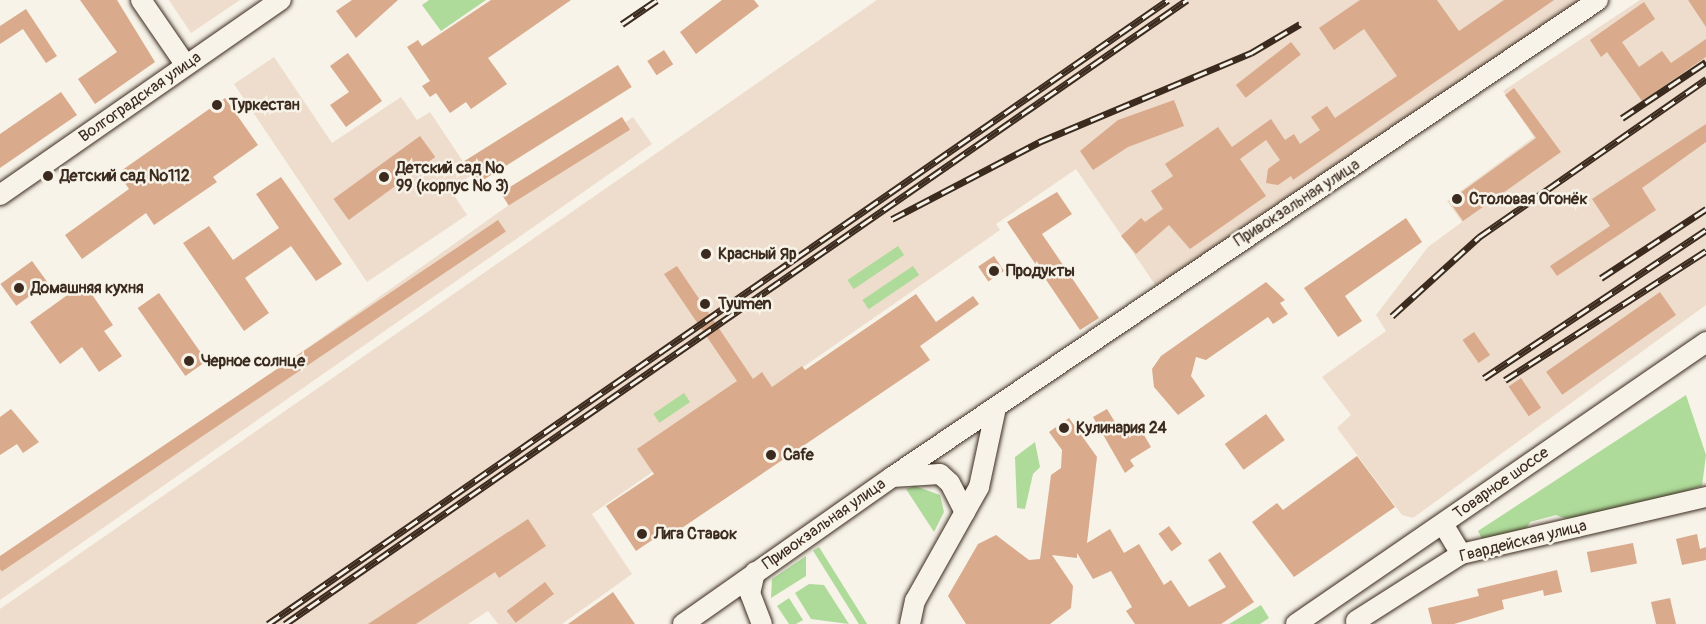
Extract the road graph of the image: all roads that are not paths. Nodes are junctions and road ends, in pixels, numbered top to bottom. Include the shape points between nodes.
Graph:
1 (141, 0) edge
2 (281, 0) edge
3 (1598, 0) edge
4 (185, 64) junction
5 (0, 195) edge
6 (1706, 342) edge
7 (996, 408) junction
8 (892, 477) junction
9 (1706, 497) edge
10 (965, 513) junction
11 (1443, 524) junction
12 (1461, 554) junction
13 (755, 572) junction
14 (1339, 596) junction
15 (915, 602) junction
16 (1356, 623) edge
17 (683, 624) edge
18 (762, 624) edge
19 (902, 624) edge
20 (910, 624) edge
21 (1296, 624) edge

1 - 4 street
2 - 4 street, Волгоградская улица
3 - 7 street, Привокзальная улица via 1102,331
4 - 5 street, Волгоградская улица
6 - 11 street, Товарное шоссе
7 - 8 street, Привокзальная улица
7 - 10 street via 979,487
8 - 10 street, Привокзальная улица via 940,474 951,483
8 - 13 street, Привокзальная улица
9 - 12 street, Гвардейская улица
10 - 15 street
11 - 12 street
11 - 14 street, Товарное шоссе
12 - 16 street, Гвардейская улица
13 - 17 street, Привокзальная улица
13 - 18 street via 750,593
14 - 16 street
14 - 21 street, Товарное шоссе
15 - 19 street
15 - 20 street

